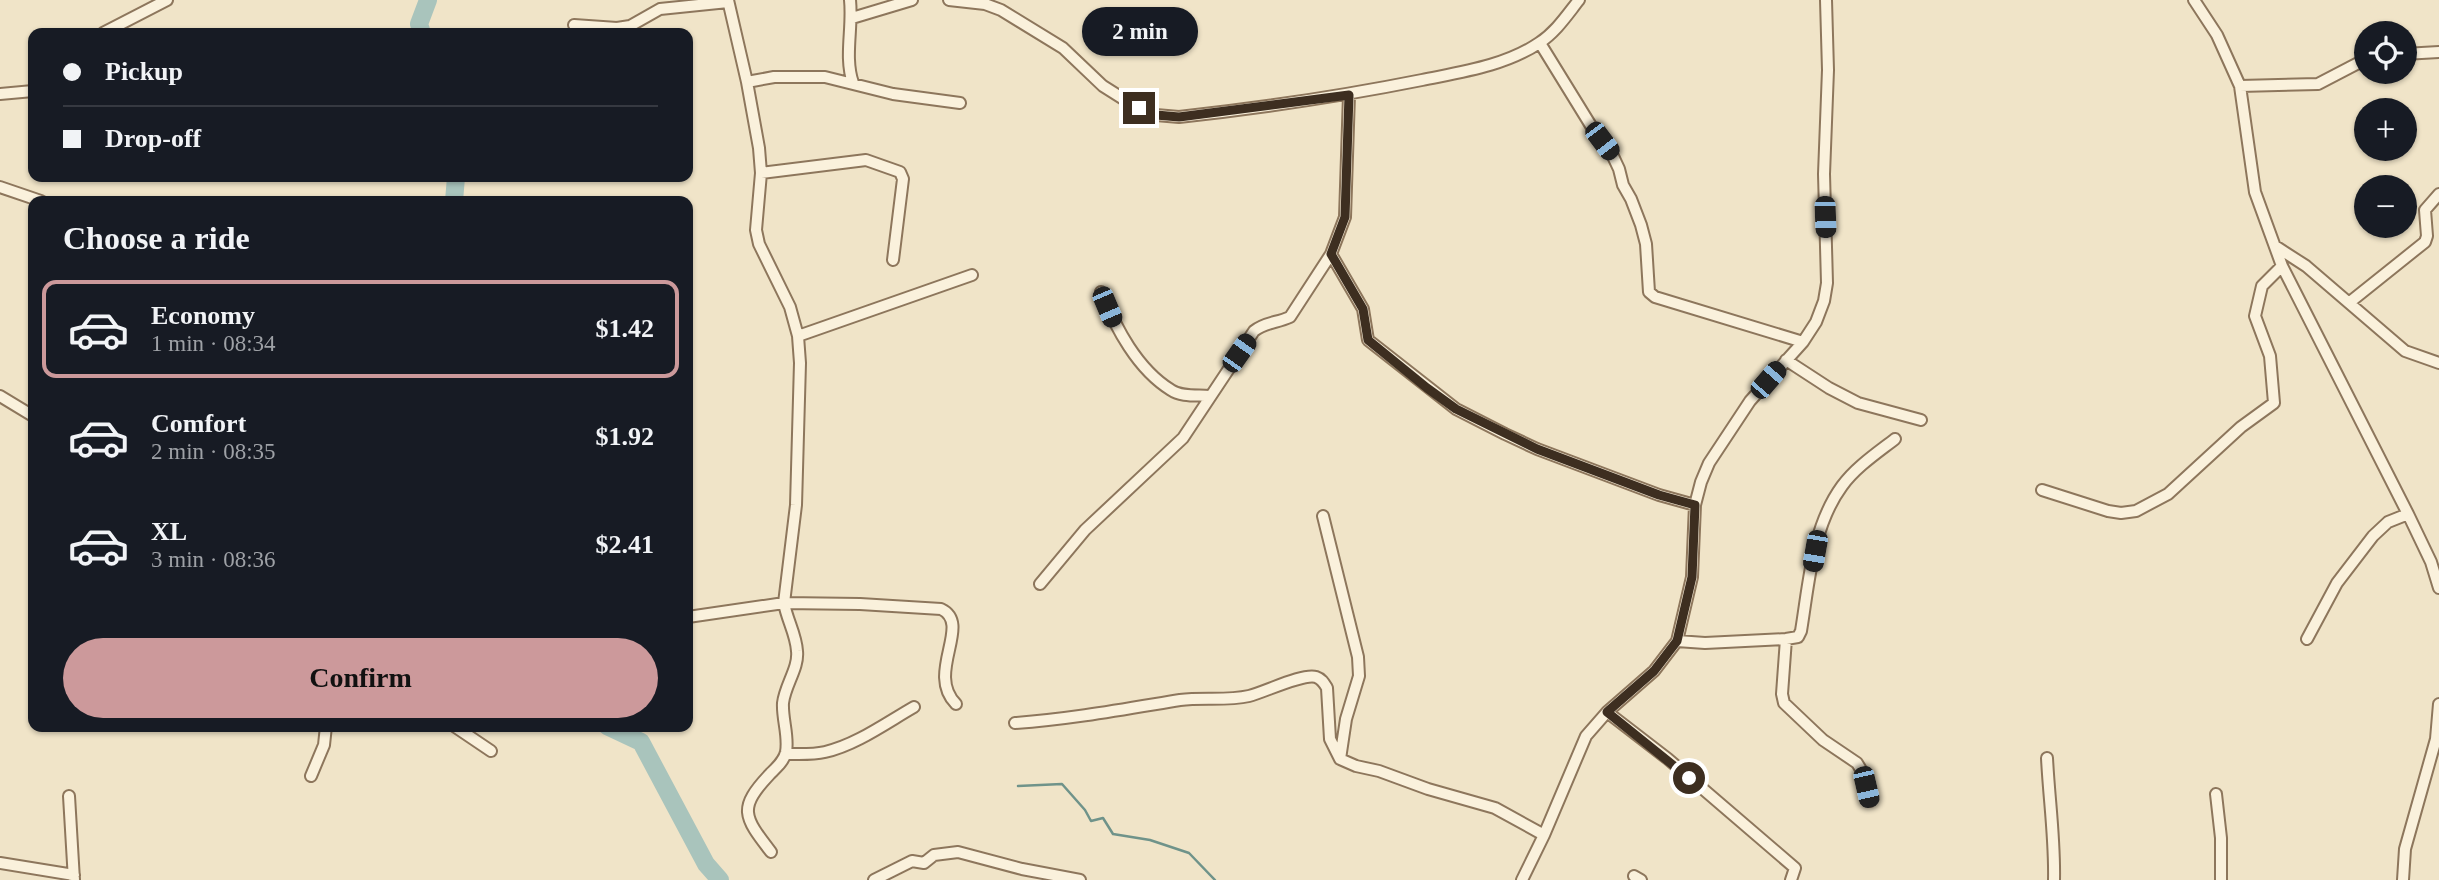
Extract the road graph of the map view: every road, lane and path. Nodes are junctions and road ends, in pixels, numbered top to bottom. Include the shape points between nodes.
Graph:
1 (167, 0) edge
2 (850, 0) edge
3 (910, 0) edge
4 (949, 0) edge
5 (1578, 0) edge
6 (1826, 0) edge
7 (2194, 0) edge
8 (728, 1) edge
9 (852, 18) junction
10 (574, 25) dead end
11 (113, 28) edge
12 (1540, 43) junction
13 (2439, 52) edge
14 (2417, 53) edge
15 (2354, 66) edge
16 (747, 82) junction
17 (853, 83) junction
18 (2240, 86) junction
19 (28, 91) edge
20 (0, 94) edge
21 (1349, 95) junction
22 (960, 103) dead end
23 (761, 173) junction
24 (0, 187) edge
25 (2439, 194) edge
26 (28, 197) edge
27 (2275, 246) junction
28 (1331, 254) junction
29 (893, 260) dead end
30 (2282, 267) junction
31 (972, 275) dead end
32 (1101, 292) dead end
33 (2350, 302) junction
34 (798, 336) junction
35 (1803, 342) junction
36 (1786, 360) junction
37 (2439, 363) edge
38 (0, 396) edge
39 (1209, 396) junction
40 (28, 413) edge
41 (1921, 420) dead end
42 (1895, 439) dead end
43 (2042, 490) dead end
44 (1695, 505) junction
45 (2408, 514) junction
46 (1323, 516) dead end
47 (1040, 584) dead end
48 (2439, 588) edge
49 (784, 603) junction
50 (693, 616) edge
51 (1786, 639) junction
52 (2307, 639) dead end
53 (1677, 641) junction
54 (956, 704) dead end
55 (2439, 704) edge
56 (914, 707) dead end
57 (1607, 712) junction
58 (1015, 723) dead end
59 (325, 732) edge
60 (463, 732) edge
61 (491, 751) dead end
62 (786, 754) junction
63 (2047, 758) dead end
64 (1339, 759) junction
65 (311, 776) dead end
66 (2216, 794) dead end
67 (69, 796) dead end
68 (1870, 801) dead end
69 (1544, 835) junction
70 (771, 852) dead end
71 (0, 863) edge
72 (74, 878) edge
73 (874, 880) edge
74 (1080, 880) edge
75 (1522, 880) edge
76 (1791, 880) edge
77 (2054, 880) edge
78 (2221, 880) edge
79 (2403, 880) edge

1 - 11 street
2 - 9 street
3 - 9 street
4 - 21 street via 1001,10 1063,48 1103,86 1156,115 1190,116
5 - 12 street
6 - 35 street via 1827,283 1824,301
7 - 18 street via 2217,35
8 - 10 street via 660,9 630,26
8 - 16 street
9 - 17 street via 849,66
12 - 21 street via 1477,69
12 - 35 street via 1619,169 1642,225 1649,292
13 - 14 street
15 - 18 street via 2318,84
16 - 17 street via 802,76
16 - 23 street
17 - 22 street
18 - 27 street via 2255,191
19 - 20 street
21 - 28 street via 1345,217
23 - 29 street via 866,160 900,172 903,179
23 - 34 street via 758,237
24 - 26 street
25 - 33 street via 2425,211 2425,243
27 - 30 street
27 - 33 street
28 - 39 street via 1290,317 1254,331
28 - 44 street via 1363,309 1368,340 1456,409 1537,449
30 - 43 street via 2262,286 2255,316 2270,356 2274,403 2168,494 2136,512 2108,511
30 - 45 street
31 - 34 street
32 - 39 street via 1126,343 1157,378 1172,391
33 - 37 street via 2405,351
34 - 49 street via 796,505
35 - 36 street
36 - 41 street via 1858,403
36 - 44 street via 1750,401 1709,463
38 - 40 street
39 - 47 street via 1183,438 1085,530
42 - 51 street via 1856,471 1830,505 1815,551 1801,631 1798,637
44 - 53 street via 1692,577
45 - 48 street
45 - 52 street via 2388,522 2373,536 2337,583
46 - 64 street via 1358,657 1359,676
49 - 50 street
49 - 54 street via 948,612 953,631 945,686
49 - 62 street via 798,651 783,702
51 - 53 street
51 - 68 street via 1784,704 1857,764
53 - 57 street via 1654,671
55 - 79 street via 2435,739 2405,849
56 - 62 street via 828,751
57 - 69 street via 1586,736
57 - 76 street via 1795,868
58 - 64 street via 1079,718 1183,700 1240,698 1314,676 1326,688 1330,739
59 - 65 street
60 - 61 street
62 - 70 street via 748,802 751,822
63 - 77 street
64 - 69 street via 1494,808
66 - 78 street
67 - 72 street
69 - 75 street
71 - 72 street
73 - 74 street via 912,861 924,863 934,855 958,852

